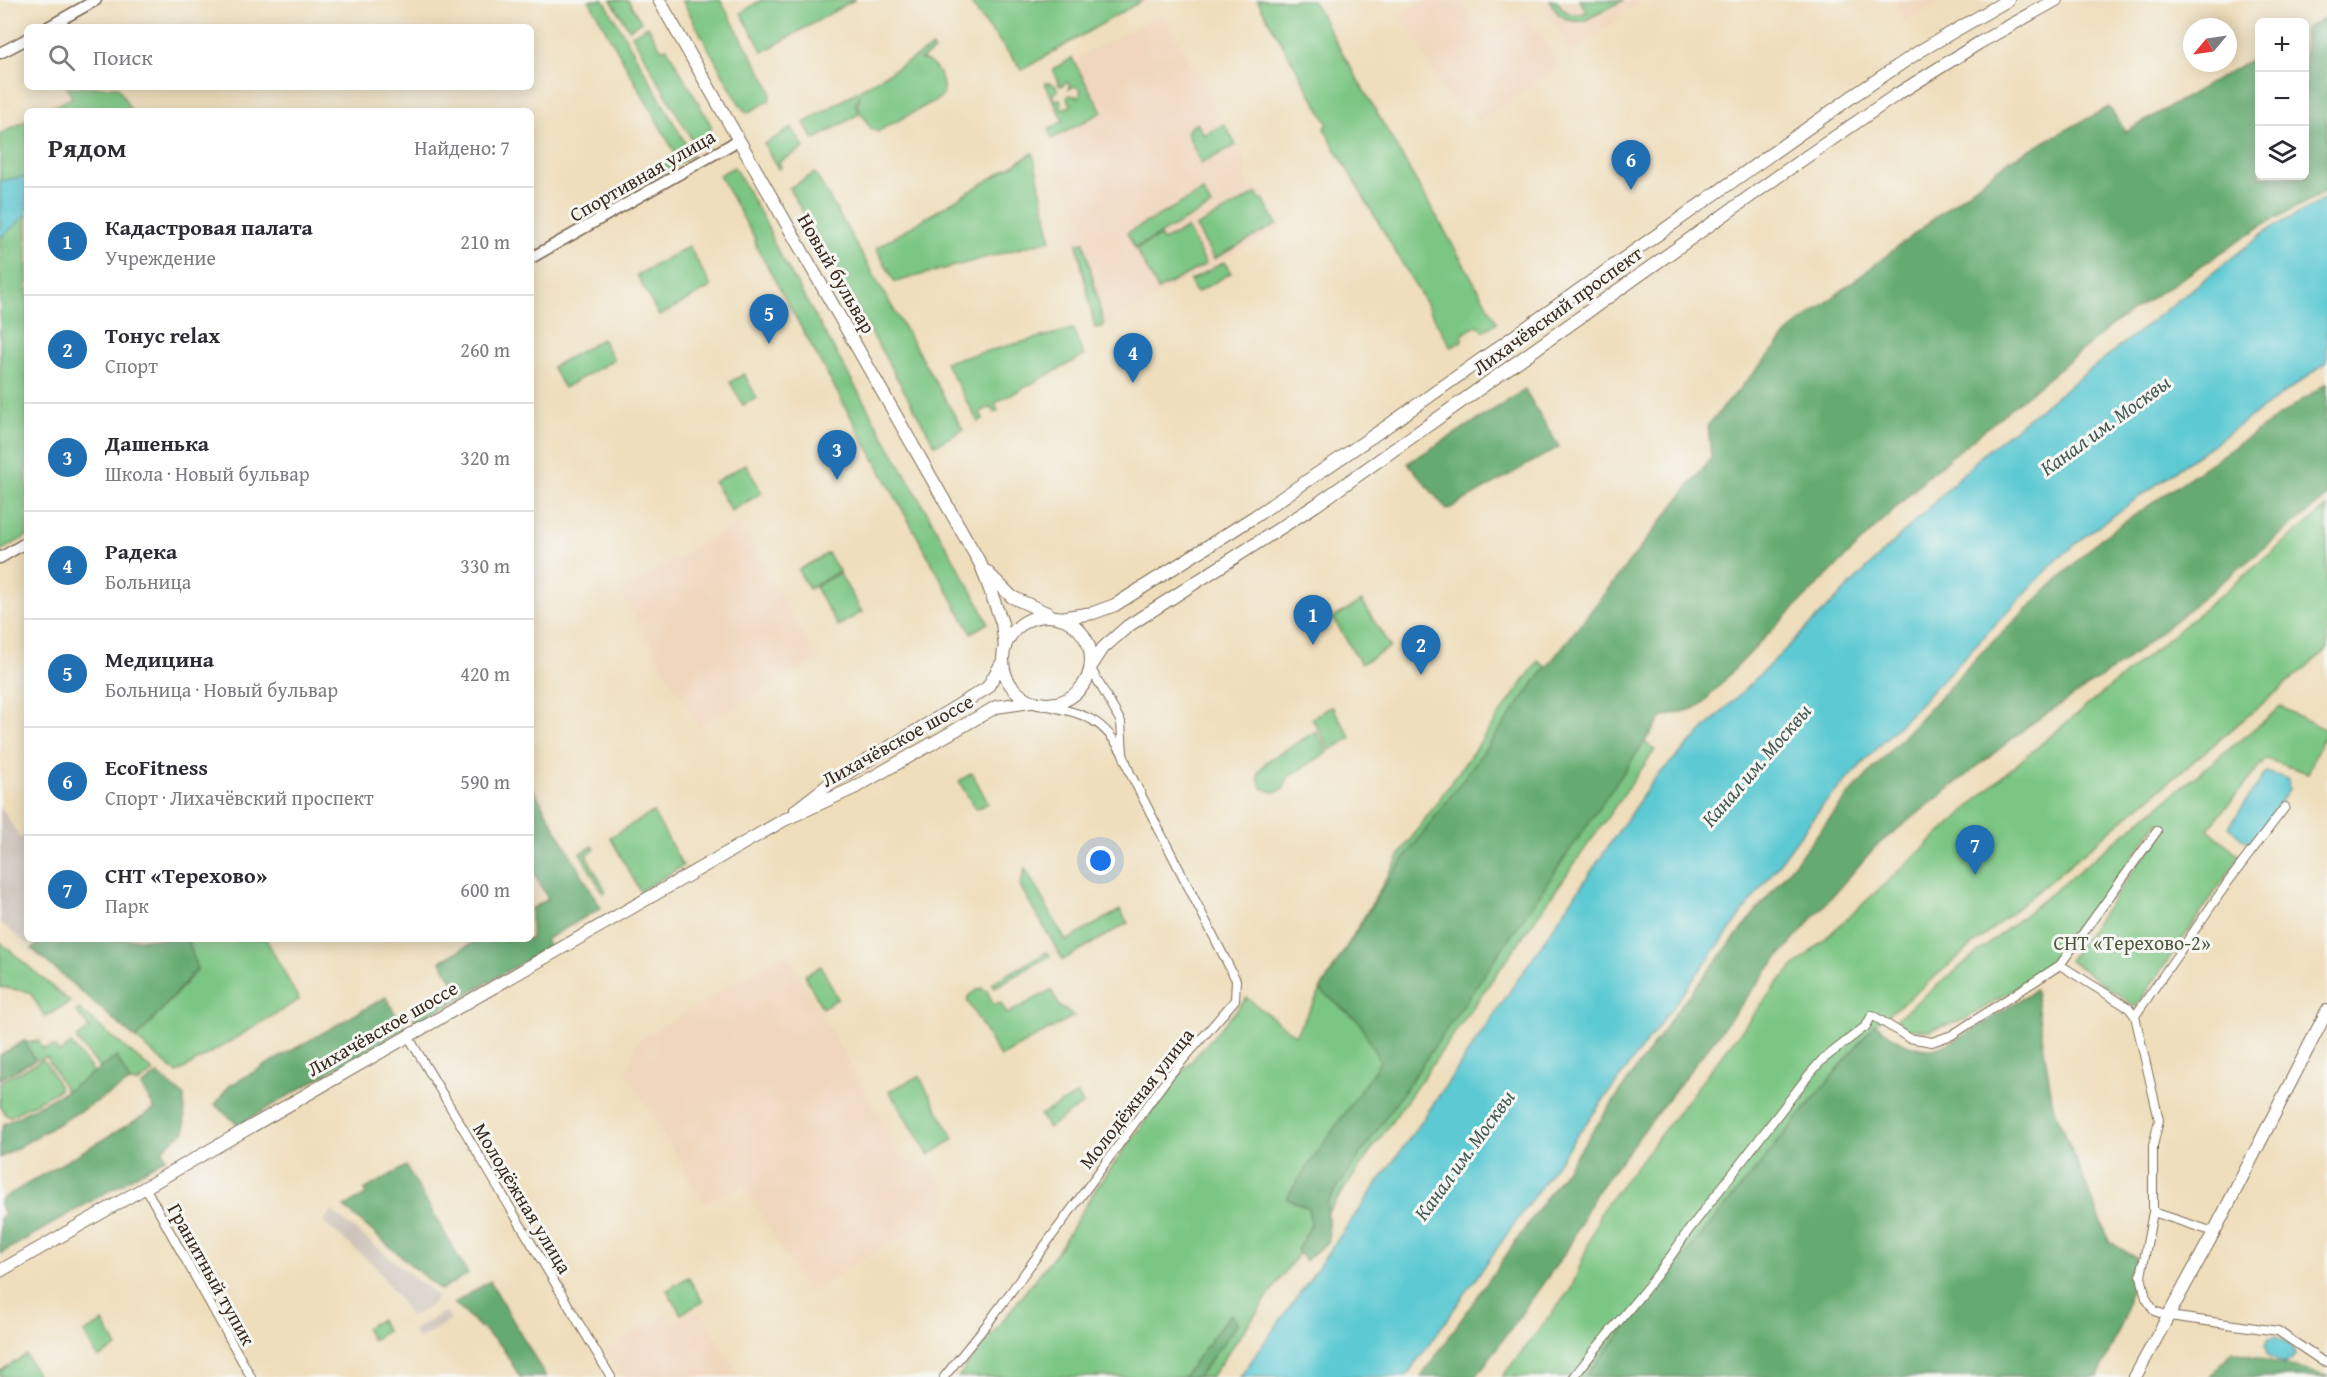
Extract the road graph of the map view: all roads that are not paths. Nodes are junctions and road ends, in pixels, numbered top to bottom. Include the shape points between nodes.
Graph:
1 (96, 0) edge
2 (659, 0) edge
3 (1988, 0) edge
4 (2008, 0) edge
5 (2056, 0) edge
6 (2035, 5) edge
7 (1969, 22) junction
8 (53, 24) edge
9 (24, 41) edge
10 (0, 54) edge
11 (739, 140) junction
12 (534, 256) edge
13 (24, 544) edge
14 (0, 558) edge
15 (981, 566) junction
16 (1057, 617) junction
17 (1004, 654) junction
18 (1091, 667) junction
19 (1031, 702) junction
20 (1044, 705) junction
21 (1123, 754) junction
22 (2285, 807) dead end
23 (784, 820) junction
24 (2157, 831) dead end
25 (2060, 965) junction
26 (2327, 1011) edge
27 (2135, 1016) junction
28 (408, 1036) junction
29 (145, 1187) junction
30 (2153, 1212) junction
31 (2214, 1232) junction
32 (0, 1271) edge
33 (2169, 1316) junction
34 (2327, 1362) edge
35 (251, 1377) edge
36 (611, 1377) edge
37 (944, 1377) edge
38 (1574, 1377) edge
39 (2135, 1377) edge

1 - 8 street
2 - 11 main road, Новый бульвар
3 - 7 main road
4 - 7 main road, Лихачёвский проспект
5 - 6 main road, Лихачёвский проспект
6 - 18 main road, Лихачёвский проспект via 1780,175 1316,505 1128,626 1104,648
7 - 16 main road, Лихачёвский проспект via 1853,96 1386,427 1208,548 1115,605 1093,613
9 - 10 street
11 - 12 street, Спортивная улица
11 - 15 main road, Новый бульвар
13 - 14 street
15 - 16 main road, Новый бульвар via 1012,597
15 - 17 main road, Новый бульвар via 1002,623
16 - 17 main road, Лихачёвский проспект via 1024,622 1009,638
16 - 18 main road via 1071,622 1085,636 1091,651
17 - 19 main road, Лихачёвский проспект via 1006,678 1011,687
17 - 23 main road, Лихачёвское шоссе via 987,688 832,782
18 - 20 main road, Лихачёвский проспект via 1078,693 1063,702
18 - 21 street, Молодёжная улица via 1121,722
19 - 20 main road, Лихачёвский проспект
19 - 23 main road, Лихачёвское шоссе via 996,707 854,788
20 - 21 street, Молодёжная улица via 1093,720 1108,731
21 - 37 street, Молодёжная улица via 1236,980 1235,1000 1170,1075
22 - 27 street
23 - 28 main road, Лихачёвское шоссе
24 - 25 street
25 - 27 street via 2129,1008
25 - 38 street via 1952,1035 1932,1042 1909,1038 1872,1015 1866,1026 1808,1076 1656,1277
26 - 31 main road
27 - 30 street via 2159,1120 2152,1146
28 - 29 main road, Лихачёвское шоссе
28 - 36 street, Молодёжная улица
29 - 32 main road, Лихачёвское шоссе
29 - 35 street, Гранитный тупик
30 - 31 street
30 - 33 street via 2141,1276 2154,1311
31 - 33 main road
33 - 34 street via 2278,1331
33 - 39 main road

